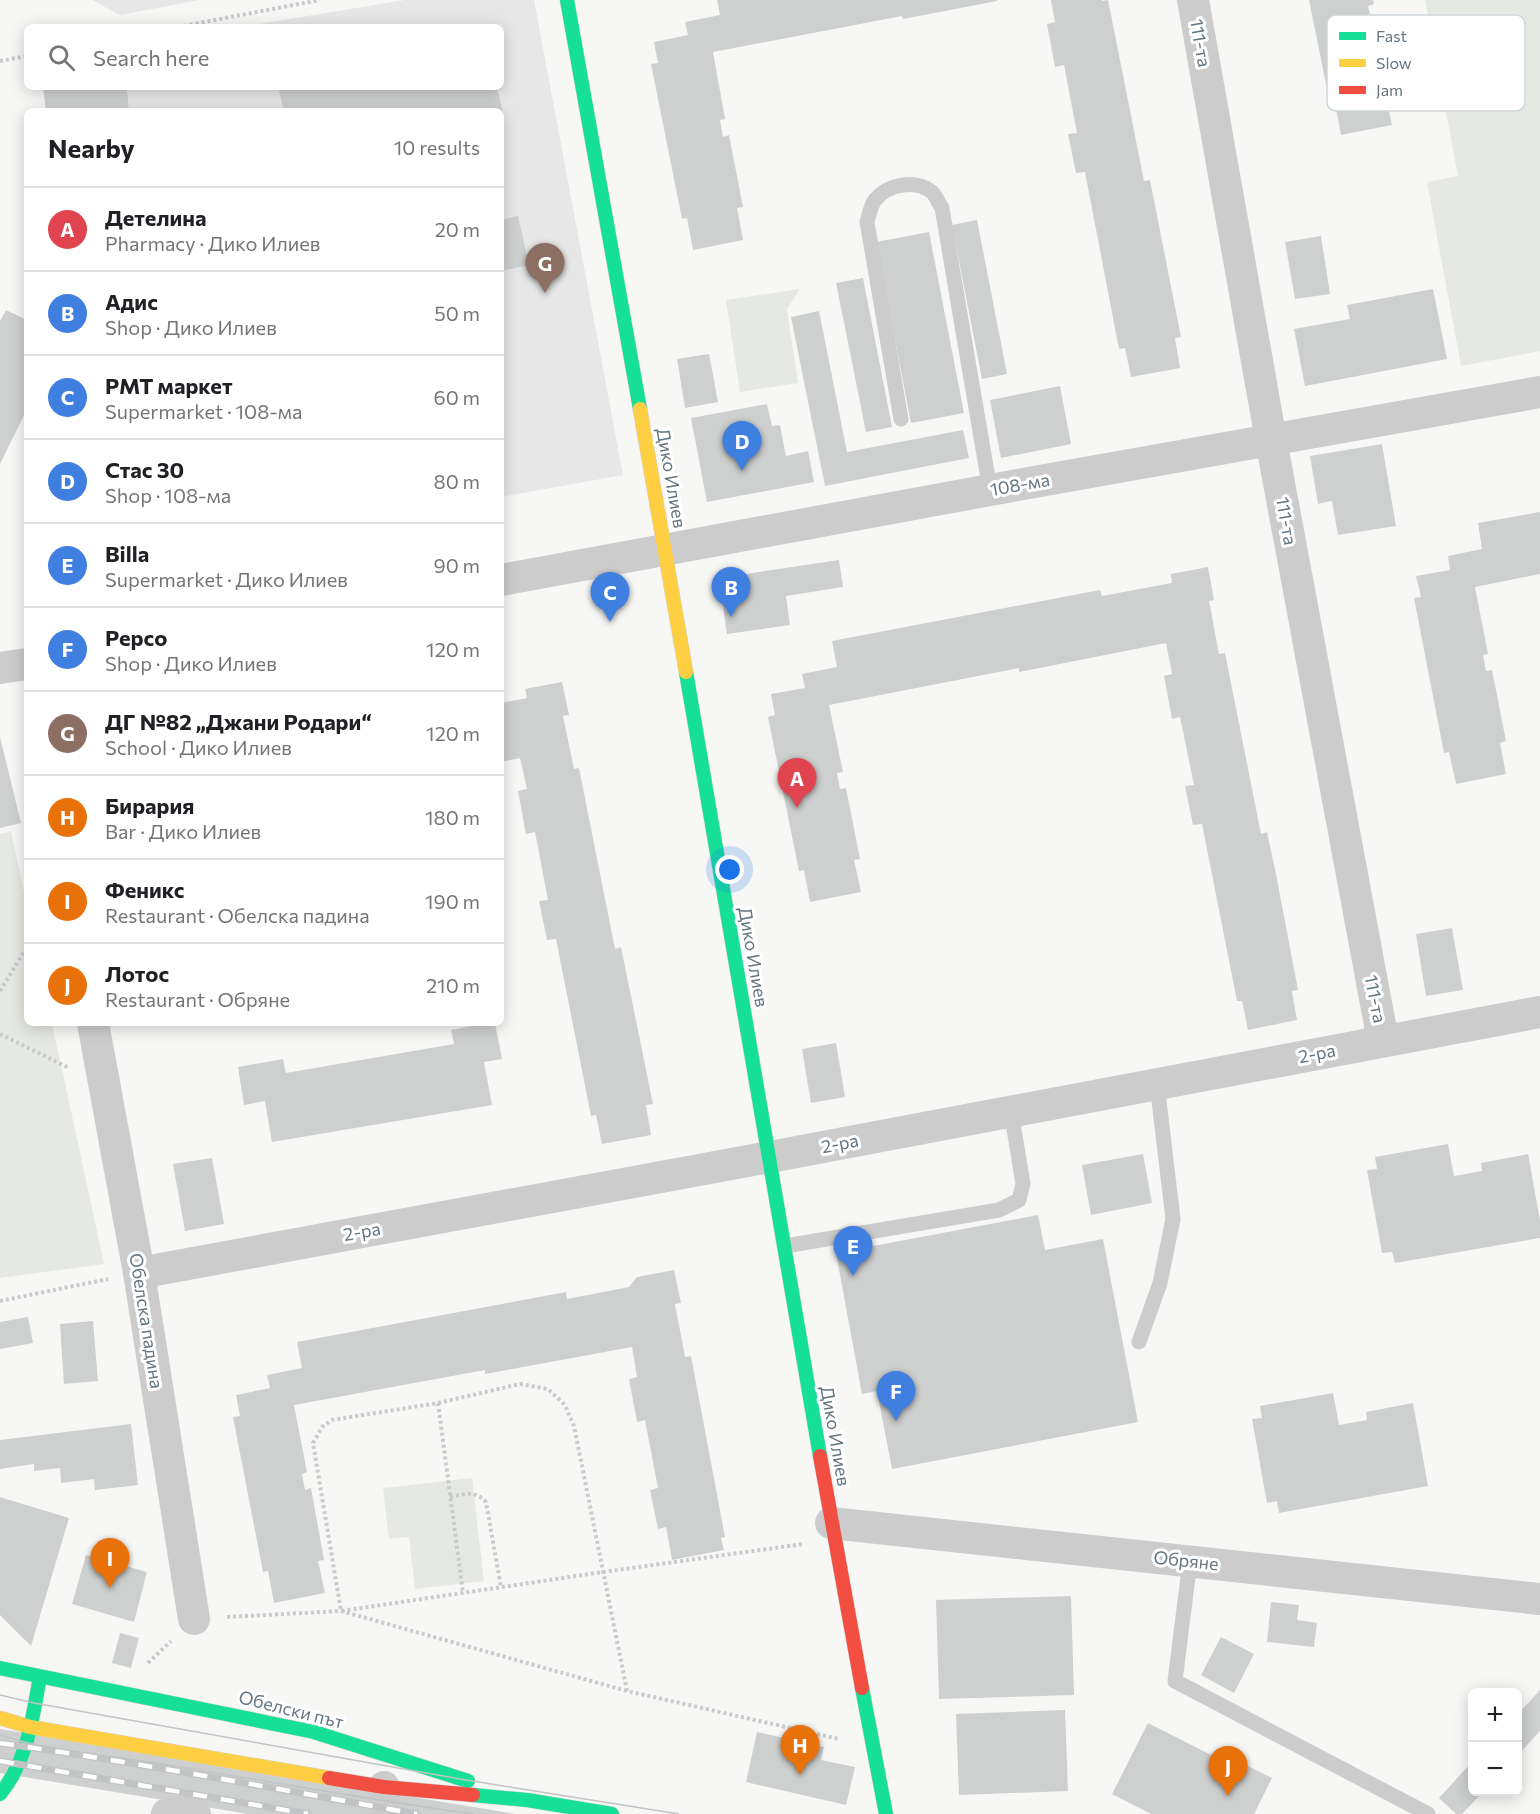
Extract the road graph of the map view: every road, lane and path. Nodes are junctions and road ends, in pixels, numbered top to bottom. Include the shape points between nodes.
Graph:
1 (320, 0) edge
2 (567, 0) edge
3 (1193, 0) edge
4 (194, 24) edge
5 (24, 57) edge
6 (0, 61) edge
7 (1540, 392) edge
8 (901, 419) dead end
9 (1271, 440) junction
10 (990, 490) junction
11 (665, 550) junction
12 (504, 579) edge
13 (24, 664) edge
14 (0, 668) edge
15 (24, 952) edge
16 (0, 991) edge
17 (1540, 1012) edge
18 (94, 1026) edge
19 (0, 1034) edge
20 (1383, 1041) junction
21 (1157, 1084) junction
22 (104, 1085) junction
23 (1011, 1111) junction
24 (770, 1157) junction
25 (784, 1246) junction
26 (139, 1273) junction
27 (0, 1300) edge
28 (1139, 1342) dead end
29 (438, 1403) junction
30 (450, 1497) junction
31 (833, 1532) junction
32 (1190, 1561) junction
33 (603, 1572) junction
34 (501, 1587) junction
35 (463, 1593) junction
36 (1540, 1599) edge
37 (341, 1611) junction
38 (194, 1619) junction
39 (0, 1668) edge
40 (140, 1670) dead end
41 (40, 1677) junction
42 (627, 1691) junction
43 (0, 1718) edge
44 (30, 1727) junction
45 (873, 1747) junction
46 (0, 1794) edge
47 (384, 1800) edge
48 (527, 1800) junction
49 (167, 1814) edge
50 (195, 1814) edge
51 (612, 1814) edge
52 (886, 1814) edge
53 (1428, 1814) edge

1 - 4 path
2 - 11 street, Дико Илиев
3 - 9 street, 111-та
5 - 6 path
7 - 9 street, 108-ма
8 - 10 lane via 867,222 873,202 885,190 902,184 932,193 942,208
9 - 10 street, 108-ма
9 - 20 street, 111-та
10 - 11 street, 108-ма
11 - 12 street, 108-ма
11 - 24 street, Дико Илиев
13 - 14 street
15 - 16 path
17 - 20 street, 2-ра
18 - 22 street, Обелска падина
19 - 22 path
20 - 21 street, 2-ра
21 - 23 street, 2-ра
21 - 28 lane via 1173,1219 1160,1283
22 - 26 street, Обелска падина
23 - 24 street, 2-ра
23 - 25 lane via 1023,1184 1019,1200 999,1210
24 - 25 street, Дико Илиев
24 - 26 street, 2-ра
25 - 31 street, Дико Илиев
26 - 27 path
26 - 38 street, Обелска падина
29 - 30 path
29 - 33 path via 520,1384 548,1389 565,1405 574,1426
29 - 37 path via 332,1420 322,1427 313,1443
30 - 34 path via 468,1493 480,1495 486,1502
30 - 35 path
31 - 32 street, Обряне
31 - 33 path
31 - 45 street, Дико Илиев
32 - 36 street, Обряне
32 - 53 lane via 1175,1681
33 - 34 path
33 - 42 path
34 - 35 path
35 - 37 path
37 - 38 path
37 - 42 path
38 - 40 path
39 - 41 street, Обелски път
41 - 44 street
41 - 48 street, Обелски път via 314,1732
42 - 45 path
43 - 44 street, Обелски път
44 - 46 street via 15,1777
44 - 47 street, Обелски път
45 - 52 street, Дико Илиев
47 - 48 street, Обелски път
48 - 51 street, Обелски път
49 - 50 street

